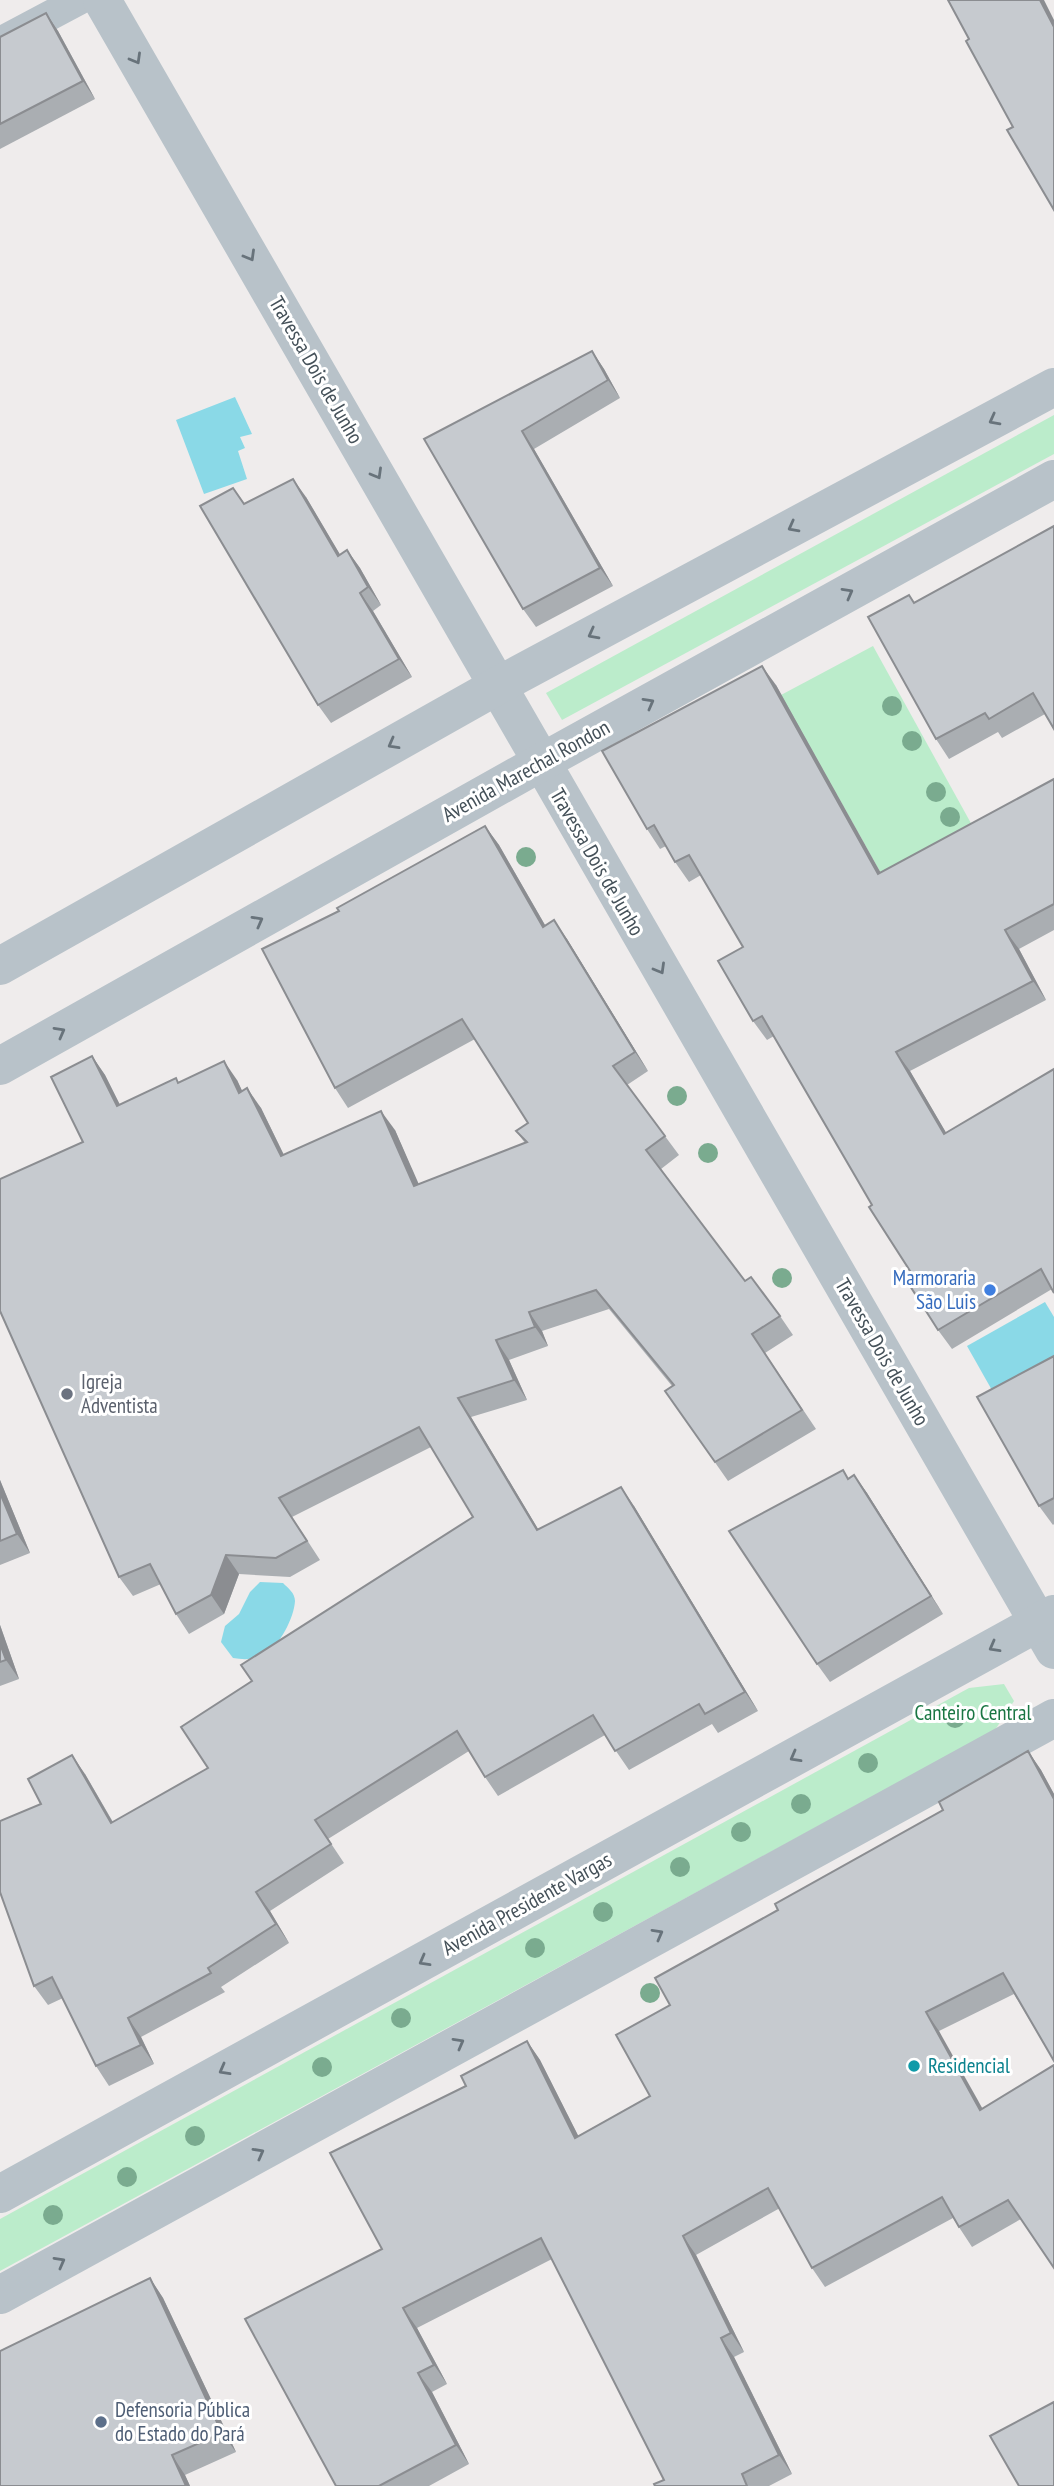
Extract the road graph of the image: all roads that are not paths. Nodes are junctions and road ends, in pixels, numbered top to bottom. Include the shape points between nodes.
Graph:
1 (79, 0) edge
2 (102, 0) edge
3 (0, 42) edge
4 (1054, 387) edge
5 (1054, 480) edge
6 (499, 685) junction
7 (540, 763) junction
8 (0, 966) edge
9 (0, 1066) edge
10 (1049, 1629) edge
11 (1054, 1718) edge
12 (0, 2194) edge
13 (0, 2295) edge

1 - 3 lane
2 -> 6 street, Travessa Dois de Junho
4 -> 6 street
7 -> 5 street, Avenida Marechal Rondon
6 - 7 street, Travessa Dois de Junho
6 -> 8 street
9 -> 7 street, Avenida Marechal Rondon
7 -> 10 street, Travessa Dois de Junho
10 -> 12 street, Avenida Presidente Vargas
13 -> 11 street

